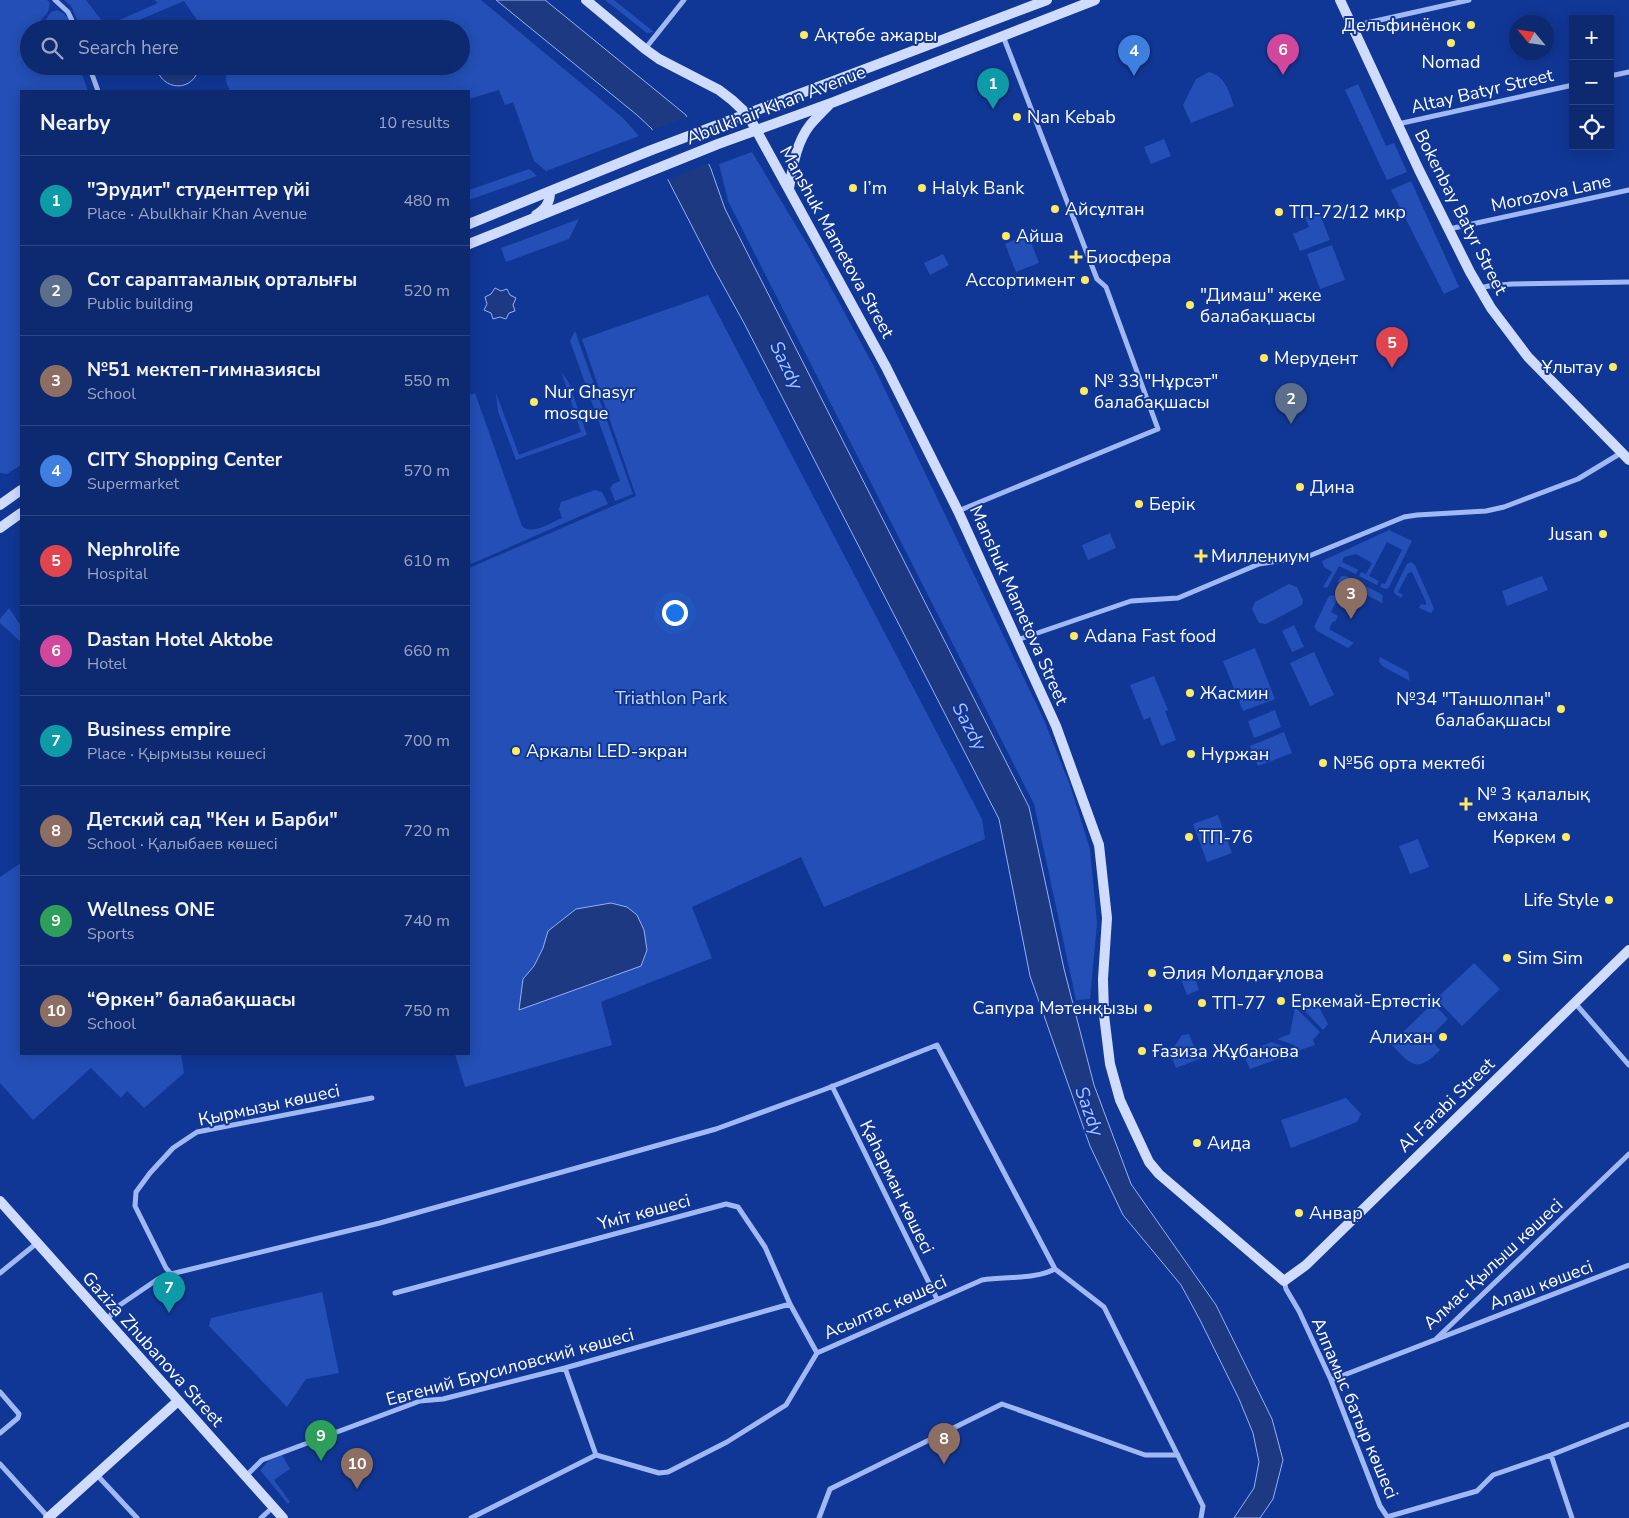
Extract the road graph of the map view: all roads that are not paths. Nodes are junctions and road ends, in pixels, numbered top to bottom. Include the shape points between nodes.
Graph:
1 (54, 0) edge
2 (586, 0) edge
3 (684, 0) edge
4 (1046, 0) edge
5 (1096, 0) edge
6 (1340, 0) edge
7 (1469, 0) edge
8 (72, 20) edge
9 (1352, 26) junction
10 (1002, 36) junction
11 (924, 47) junction
12 (645, 49) junction
13 (930, 64) junction
14 (1629, 72) edge
15 (92, 75) edge
16 (1614, 75) edge
17 (843, 78) junction
18 (1569, 86) edge
19 (98, 90) edge
20 (850, 95) junction
21 (831, 102) junction
22 (748, 115) junction
23 (1398, 124) junction
24 (757, 130) junction
25 (788, 188) junction
26 (1629, 190) edge
27 (550, 192) junction
28 (522, 223) junction
29 (470, 224) edge
30 (1450, 229) junction
31 (470, 244) edge
32 (1629, 282) edge
33 (1479, 288) junction
34 (1625, 456) edge
35 (20, 491) edge
36 (0, 505) edge
37 (958, 511) junction
38 (20, 514) edge
39 (0, 528) edge
40 (1018, 640) junction
41 (1629, 950) edge
42 (1575, 1003) junction
43 (1629, 1065) edge
44 (832, 1086) junction
45 (372, 1098) dead end
46 (1629, 1154) edge
47 (0, 1201) edge
48 (37, 1243) junction
49 (1629, 1265) edge
50 (1055, 1269) junction
51 (0, 1273) edge
52 (171, 1274) junction
53 (1284, 1282) junction
54 (395, 1293) dead end
55 (937, 1299) junction
56 (790, 1304) junction
57 (107, 1322) junction
58 (1434, 1341) junction
59 (817, 1353) junction
60 (565, 1368) junction
61 (1331, 1380) junction
62 (0, 1392) edge
63 (178, 1401) junction
64 (1629, 1424) edge
65 (0, 1433) edge
66 (596, 1455) junction
67 (1178, 1455) junction
68 (1552, 1455) junction
69 (0, 1464) edge
70 (96, 1474) junction
71 (246, 1476) junction
72 (273, 1507) junction
73 (48, 1518) edge
74 (137, 1518) edge
75 (261, 1518) edge
76 (283, 1518) edge
77 (471, 1518) edge
78 (819, 1518) edge
79 (1201, 1518) edge
80 (1387, 1518) edge
81 (1572, 1518) edge

1 - 8 street
2 - 12 street, Manshuk Mametova Street
3 - 12 street
4 - 11 street, Abulkhair Khan Avenue
5 - 10 street, Abulkhair Khan Avenue
6 - 9 street, Bokenbay Batyr Street
7 - 9 street
9 - 23 street, Bokenbay Batyr Street
10 - 13 street, Abulkhair Khan Avenue
10 - 37 street via 1097,279 1106,287 1158,429
11 - 13 street
11 - 17 street, Abulkhair Khan Avenue
12 - 22 street, Manshuk Mametova Street via 712,86
13 - 20 street, Abulkhair Khan Avenue
14 - 16 street
15 - 19 street
17 - 20 street
17 - 22 street, Abulkhair Khan Avenue
18 - 23 street, Altay Batyr Street
20 - 21 street, Abulkhair Khan Avenue
21 - 24 street, Abulkhair Khan Avenue
21 - 25 street via 802,137
22 - 24 street, Manshuk Mametova Street
22 - 27 street, Abulkhair Khan Avenue
23 - 30 street, Bokenbay Batyr Street
24 - 25 street, Manshuk Mametova Street
24 - 28 street, Abulkhair Khan Avenue
25 - 37 street, Manshuk Mametova Street via 875,344
26 - 30 street, Morozova Lane
27 - 28 street via 550,199 542,211
27 - 29 street, Abulkhair Khan Avenue
28 - 31 street, Abulkhair Khan Avenue
30 - 33 street, Bokenbay Batyr Street
32 - 33 street via 1512,284
33 - 34 street, Bokenbay Batyr Street via 1528,357
34 - 40 street via 1578,479 1504,507 1404,517 1309,556 1259,564 1178,598 1131,601
35 - 36 street
37 - 40 street, Manshuk Mametova Street
38 - 39 street
40 - 53 street, Manshuk Mametova Street via 1056,726 1099,845 1107,918 1104,1015 1118,1096 1149,1162 1159,1174
41 - 42 street, Al Farabi Street
42 - 43 street
42 - 53 street, Al Farabi Street via 1306,1265
44 - 50 street via 937,1046
44 - 52 street via 716,1129 509,1188
44 - 55 street, Қаһарман көшесі
45 - 52 street, Қырмызы көшесі via 197,1132 173,1148 136,1192 134,1206
46 - 58 street, Алмас Қылыш көшесі
47 - 48 street, Gaziza Zhubanova Street
48 - 51 street
48 - 57 street, Gaziza Zhubanova Street
49 - 58 street, Алаш көшесі
50 - 55 street, Асылтас көшесі via 1032,1276 982,1280
50 - 67 street via 1104,1307
52 - 57 street via 114,1308
53 - 61 street, Алпамыс батыр көшесі
54 - 56 street, Үміт көшесі via 726,1204 738,1207 765,1247
55 - 59 street, Асылтас көшесі
56 - 59 street, Үміт көшесі
56 - 60 street, Евгений Брусиловский көшесі
57 - 63 street, Gaziza Zhubanova Street
58 - 61 street, Алмас Қылыш көшесі
59 - 66 street, Асылтас көшесі via 786,1405 726,1442 668,1472 659,1473
60 - 66 street
60 - 71 street, Евгений Брусиловский көшесі via 443,1399 420,1401 262,1460
61 - 80 street, Алпамыс батыр көшесі
62 - 65 street via 19,1414
63 - 70 street
63 - 71 street, Gaziza Zhubanova Street
64 - 68 street
66 - 77 street
67 - 78 street via 1145,1455 1002,1404 830,1489
67 - 79 street via 1203,1506
68 - 80 street via 1493,1476 1476,1491
68 - 81 street
69 - 73 street
70 - 73 street
70 - 74 street
71 - 72 street, Gaziza Zhubanova Street
72 - 75 street
72 - 76 street, Gaziza Zhubanova Street

